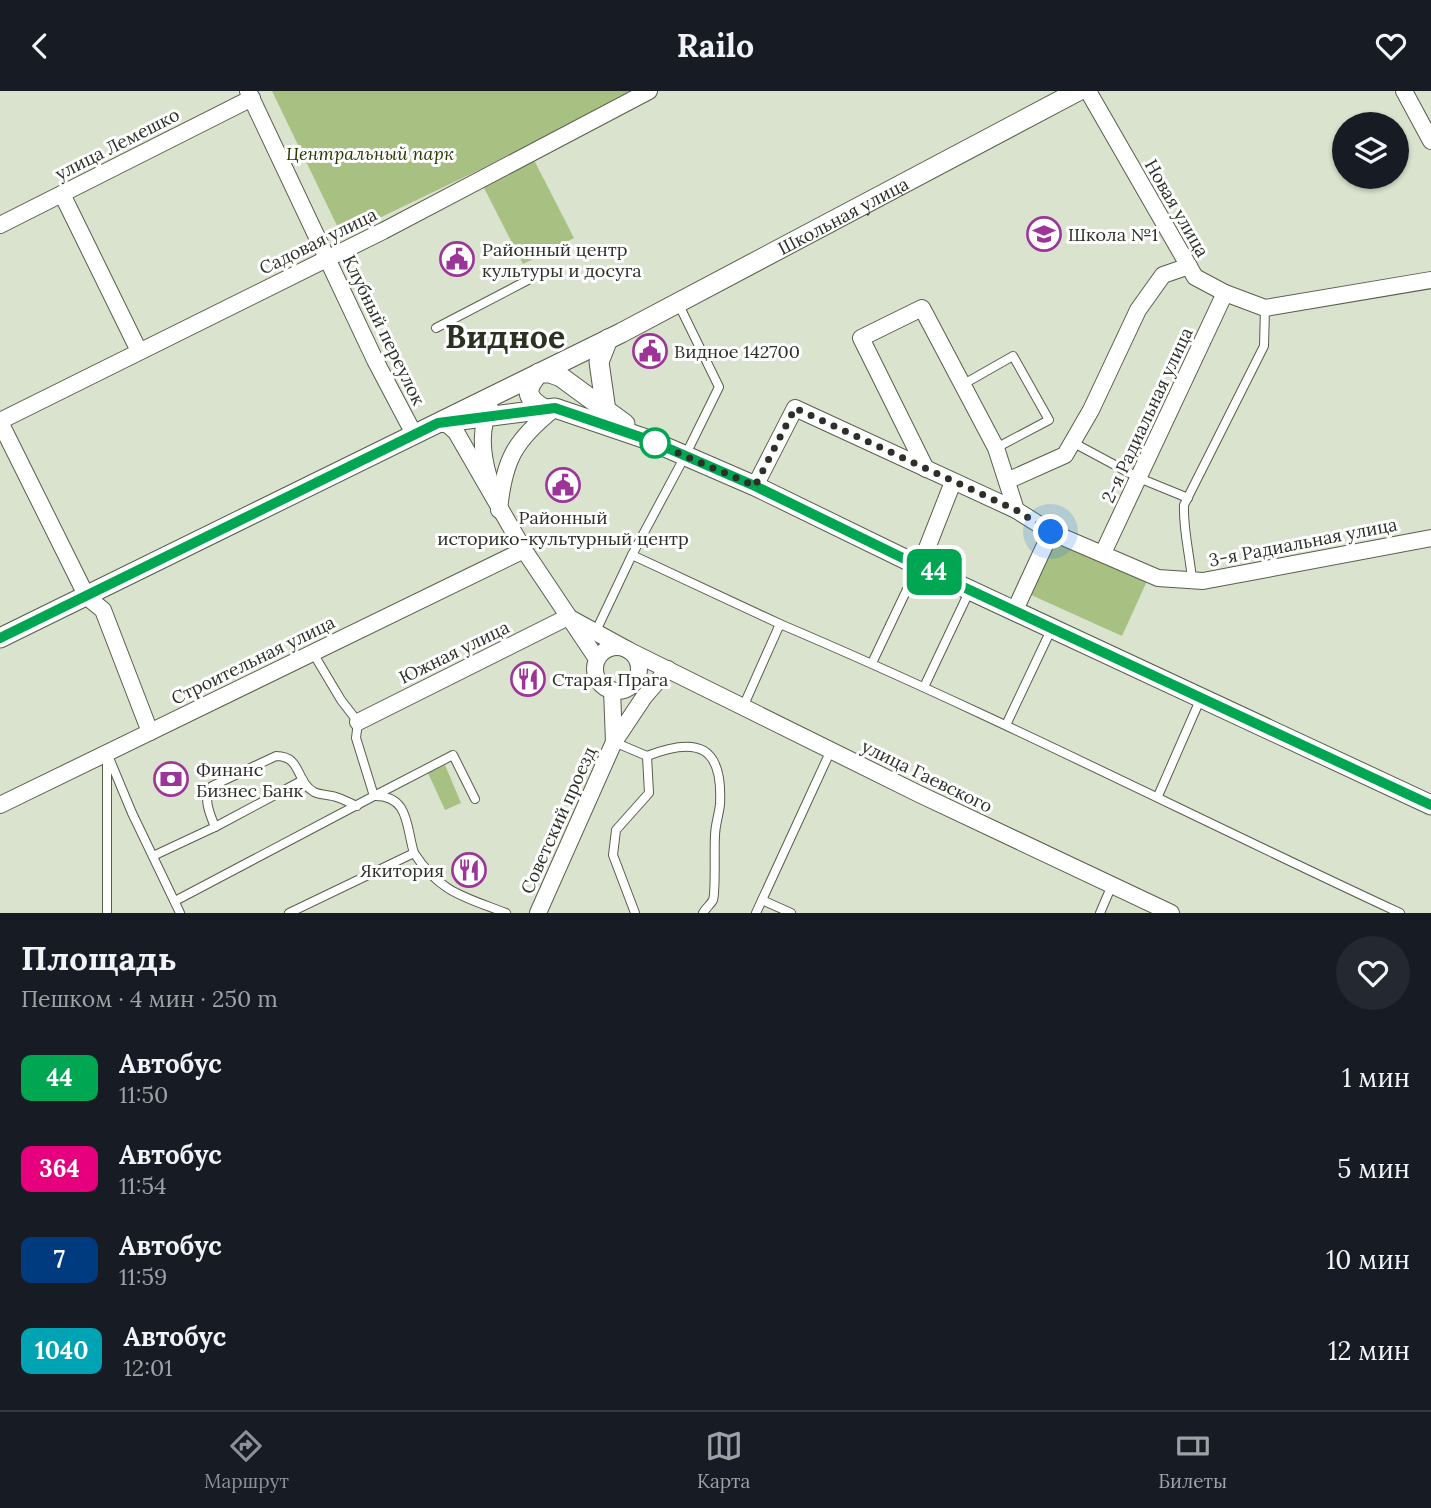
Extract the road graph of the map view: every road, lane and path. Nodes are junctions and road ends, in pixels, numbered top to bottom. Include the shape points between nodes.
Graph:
1 (649, 91) edge
2 (1078, 91) edge
3 (1088, 91) edge
4 (1406, 91) edge
5 (250, 95) edge
6 (1431, 141) edge
7 (62, 194) junction
8 (0, 225) edge
9 (328, 259) junction
10 (1189, 266) junction
11 (528, 280) dead end
12 (1431, 280) edge
13 (1225, 293) junction
14 (678, 303) junction
15 (1265, 309) junction
16 (436, 328) dead end
17 (608, 339) junction
18 (139, 351) junction
19 (539, 373) junction
20 (568, 384) junction
21 (962, 385) junction
22 (497, 393) junction
23 (549, 408) junction
24 (606, 411) junction
25 (485, 417) junction
26 (0, 421) edge
27 (438, 423) junction
28 (414, 434) junction
29 (646, 439) junction
30 (1072, 442) junction
31 (996, 448) junction
32 (685, 456) junction
33 (926, 469) junction
34 (1139, 478) junction
35 (1007, 481) junction
36 (953, 482) junction
37 (755, 486) junction
38 (1188, 498) junction
39 (499, 510) junction
40 (1016, 510) junction
41 (1051, 532) junction
42 (1431, 538) edge
43 (524, 550) junction
44 (1103, 553) junction
45 (632, 555) junction
46 (920, 566) junction
47 (1192, 580) junction
48 (970, 590) junction
49 (87, 597) junction
50 (1015, 610) junction
51 (568, 617) junction
52 (780, 624) junction
53 (1052, 628) junction
54 (595, 633) junction
55 (0, 638) edge
56 (628, 650) junction
57 (313, 653) junction
58 (597, 659) junction
59 (872, 663) junction
60 (668, 669) junction
61 (638, 673) junction
62 (924, 687) junction
63 (611, 690) junction
64 (644, 697) junction
65 (1202, 697) junction
66 (743, 707) junction
67 (358, 722) junction
68 (1006, 725) junction
69 (150, 732) junction
70 (614, 743) junction
71 (831, 750) junction
72 (107, 753) junction
73 (647, 755) junction
74 (303, 780) junction
75 (374, 796) junction
76 (1157, 796) junction
77 (475, 799) dead end
78 (1430, 802) edge
79 (0, 805) edge
80 (357, 806) junction
81 (215, 827) junction
82 (414, 853) junction
83 (153, 856) junction
84 (1112, 885) junction
85 (762, 899) junction
86 (175, 901) junction
87 (107, 913) edge
88 (180, 913) edge
89 (289, 913) edge
90 (506, 913) edge
91 (537, 913) edge
92 (635, 913) edge
93 (703, 913) edge
94 (756, 913) edge
95 (791, 913) edge
96 (1100, 913) edge
97 (1171, 913) edge
98 (1400, 913) edge

1 - 9 street, Садовая улица
2 - 14 street, Школьная улица
3 - 10 street, Новая улица
4 - 6 street
5 - 7 street, улица Лемешко
5 - 9 street, Клубный переулок
7 - 8 street, улица Лемешко
7 - 18 street
9 - 18 street, Садовая улица
9 - 28 street, Клубный переулок via 373,361
10 - 13 street, Новая улица via 1195,277
10 - 30 street via 1163,275 1138,310
11 - 16 lane
12 - 15 street
13 - 15 street, Новая улица
13 - 34 street, 2-я Радиальная улица
14 - 17 street, Школьная улица
14 - 32 lane via 719,387
15 - 38 lane via 1264,346
17 - 19 street, Школьная улица
17 - 20 street
17 - 24 street via 599,362
18 - 26 street, Садовая улица
19 - 20 street via 561,377
19 - 22 street, Школьная улица
19 - 23 street via 528,391 532,401
20 - 23 street
20 - 24 street
21 - 31 street
21 - 31 lane via 1013,356 1049,420
21 - 33 street via 922,309 861,338
22 - 25 street
22 - 27 street, Школьная улица
23 - 25 street
23 - 29 street
23 - 39 street via 512,453
24 - 29 street
25 - 27 street
25 - 39 street via 484,460
26 - 49 street
27 - 28 street
27 - 39 street via 456,432
28 - 49 street
29 - 32 street
30 - 34 lane
30 - 35 street via 1065,455
31 - 35 street
32 - 37 street
32 - 45 lane
33 - 36 street, 3-я Радиальная улица
33 - 37 street, 3-я Радиальная улица via 795,408
34 - 38 lane
34 - 44 street, 2-я Радиальная улица
35 - 40 street
36 - 40 street, 3-я Радиальная улица
36 - 46 street
37 - 46 street
38 - 47 lane via 1184,524
39 - 43 street, улица Гаевского
40 - 41 street, 3-я Радиальная улица
41 - 44 street, 3-я Радиальная улица
41 - 50 street
42 - 47 street, 3-я Радиальная улица
43 - 51 street, улица Гаевского
43 - 57 street, Строительная улица
44 - 47 street, 3-я Радиальная улица via 1157,578
45 - 52 lane
45 - 54 lane
46 - 48 street
46 - 59 lane
48 - 50 street
48 - 62 lane
49 - 55 street
49 - 69 street via 103,610
50 - 53 street
51 - 54 street, улица Гаевского
51 - 58 street, улица Гаевского
51 - 67 street, Южная улица
52 - 59 lane
52 - 66 lane
53 - 65 street
53 - 68 lane
54 - 56 street, улица Гаевского
56 - 58 street via 605,650
56 - 60 street, улица Гаевского
56 - 61 street via 635,657
57 - 67 lane
57 - 69 street, Строительная улица
58 - 63 street via 597,679
59 - 62 lane
60 - 61 street
60 - 64 street, Советский проезд
60 - 66 street, улица Гаевского
61 - 63 street via 631,686
61 - 64 street
62 - 68 lane
63 - 70 street, Советский проезд
64 - 70 street, Советский проезд
65 - 76 lane
65 - 78 street
66 - 71 street, улица Гаевского
67 - 75 lane via 356,738
68 - 76 lane
69 - 72 street, Строительная улица
70 - 73 lane
70 - 91 street, Советский проезд
71 - 84 street, улица Гаевского
71 - 85 lane
72 - 79 street, Строительная улица
72 - 83 lane
72 - 87 lane
73 - 92 lane via 649,793 616,830 614,855
73 - 93 lane via 670,747 696,748 710,754 717,764 720,803 713,900
74 - 80 lane via 314,792
74 - 81 lane
74 - 81 lane via 292,760 276,756 212,786 207,801
75 - 77 lane via 453,755
75 - 80 lane
75 - 82 lane via 395,800 410,831
76 - 98 lane
80 - 86 lane
81 - 83 lane
82 - 89 lane
82 - 90 lane via 431,877 447,889
83 - 86 lane
84 - 96 lane
84 - 97 street, улица Гаевского
85 - 94 lane
85 - 95 lane
86 - 88 lane

